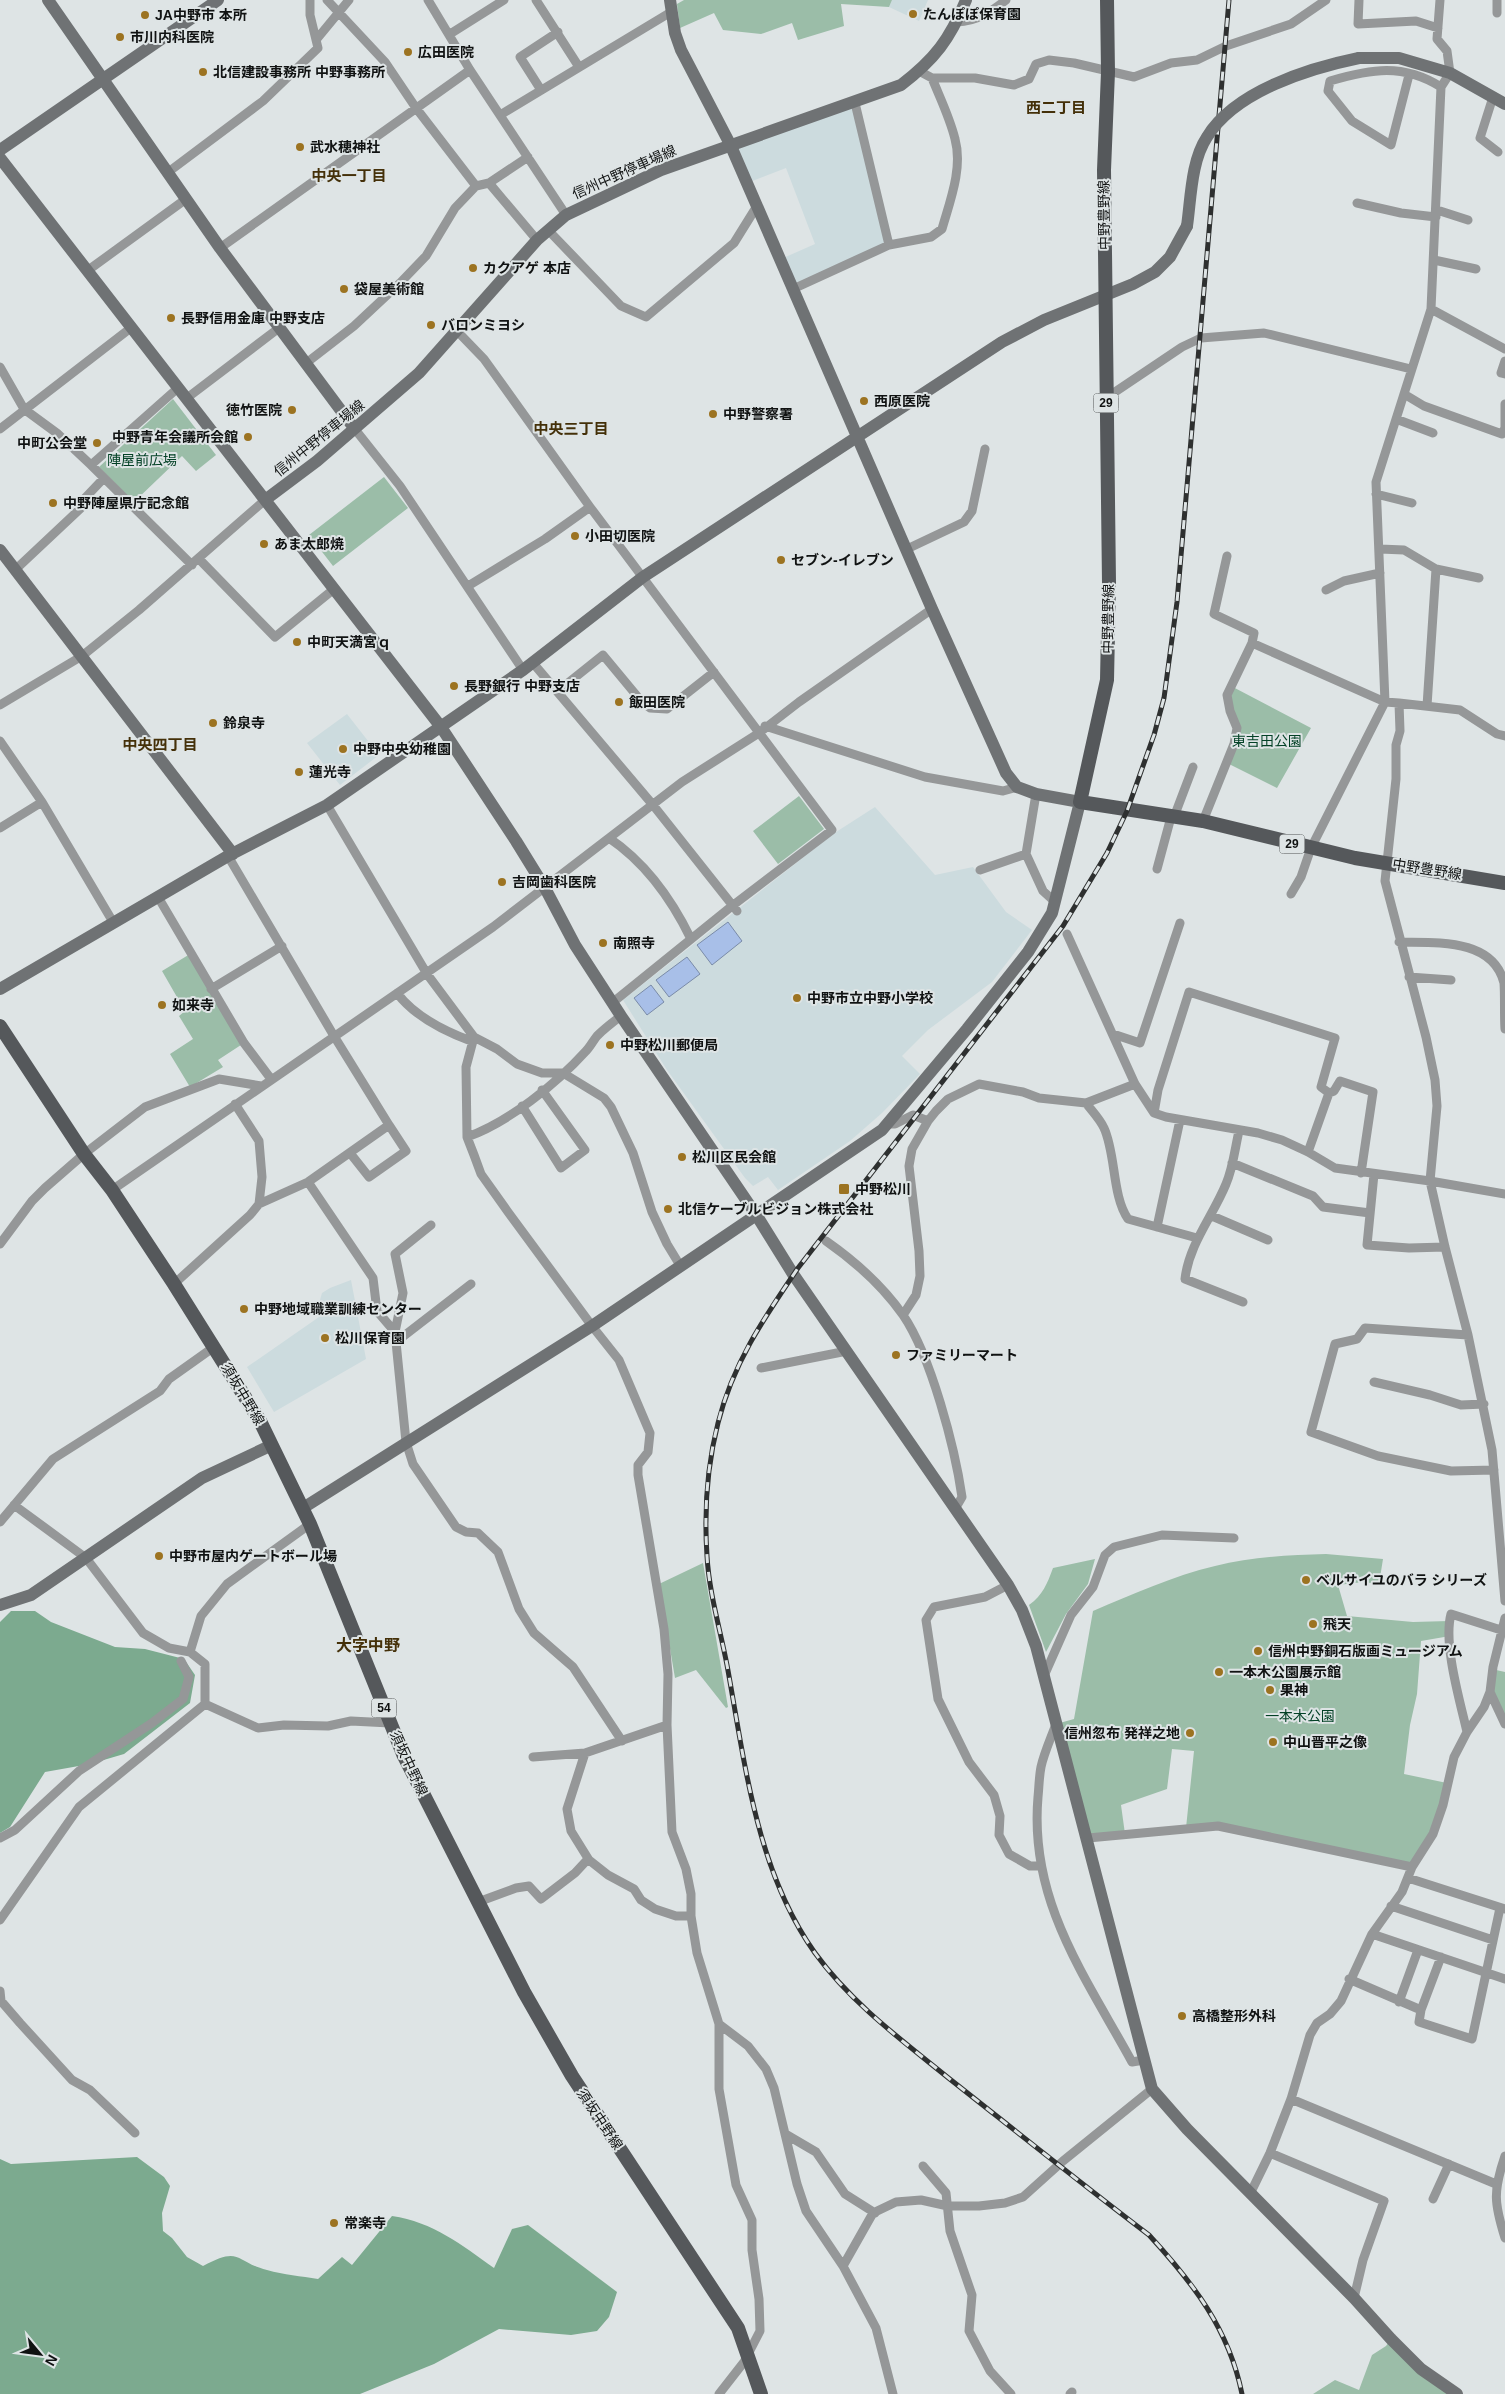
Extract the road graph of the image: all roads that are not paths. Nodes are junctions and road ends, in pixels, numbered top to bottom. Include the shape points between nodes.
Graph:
1 (48, 0) edge
2 (218, 0) edge
3 (310, 0) edge
4 (328, 0) edge
5 (349, 0) edge
6 (428, 0) edge
7 (504, 0) edge
8 (536, 0) edge
9 (966, 0) edge
10 (1006, 0) edge
11 (1107, 0) edge
12 (1326, 0) edge
13 (1359, 0) edge
14 (1440, 0) edge
15 (1497, 0) edge
16 (670, 6) edge
17 (341, 12) junction
18 (1497, 13) dead end
19 (957, 22) junction
20 (1438, 28) junction
21 (558, 32) junction
22 (450, 34) junction
23 (316, 40) junction
24 (579, 67) junction
25 (470, 70) junction
26 (920, 71) junction
27 (1108, 72) junction
28 (1450, 73) junction
29 (1409, 75) junction
30 (932, 78) junction
31 (104, 79) junction
32 (1441, 87) junction
33 (541, 90) junction
34 (1493, 97) junction
35 (855, 103) junction
36 (1505, 104) edge
37 (416, 108) junction
38 (500, 115) junction
39 (730, 144) junction
40 (0, 150) edge
41 (1498, 152) dead end
42 (528, 157) junction
43 (0, 158) edge
44 (167, 173) junction
45 (489, 183) junction
46 (476, 186) junction
47 (186, 200) junction
48 (1357, 204) dead end
49 (757, 206) junction
50 (1436, 214) junction
51 (566, 215) junction
52 (1468, 220) dead end
53 (548, 230) junction
54 (536, 240) junction
55 (889, 245) junction
56 (220, 248) junction
57 (1434, 260) junction
58 (1476, 269) dead end
59 (87, 271) junction
60 (793, 288) junction
61 (1106, 295) junction
62 (1431, 309) junction
63 (132, 327) junction
64 (279, 328) junction
65 (457, 332) junction
66 (1505, 349) edge
67 (1505, 361) edge
68 (304, 364) junction
69 (0, 367) edge
70 (1411, 369) junction
71 (1505, 374) edge
72 (179, 387) junction
73 (1404, 394) junction
74 (187, 398) junction
75 (1106, 398) junction
76 (1505, 404) edge
77 (24, 409) junction
78 (1396, 418) junction
79 (354, 428) junction
80 (0, 429) edge
81 (1433, 433) dead end
82 (857, 438) junction
83 (985, 449) dead end
84 (91, 465) junction
85 (104, 478) junction
86 (1376, 494) junction
87 (265, 500) junction
88 (1412, 503) dead end
89 (590, 508) junction
90 (906, 549) junction
91 (1380, 549) junction
92 (0, 550) edge
93 (1227, 556) dead end
94 (195, 562) junction
95 (1436, 569) junction
96 (15, 570) junction
97 (1380, 573) junction
98 (643, 577) junction
99 (1479, 578) dead end
100 (468, 586) junction
101 (334, 589) junction
102 (1326, 590) dead end
103 (932, 610) junction
104 (1252, 643) junction
105 (82, 656) junction
106 (528, 666) junction
107 (714, 672) junction
108 (558, 691) junction
109 (1385, 702) junction
110 (1399, 703) junction
111 (0, 705) edge
112 (1427, 706) junction
113 (441, 726) junction
114 (766, 726) junction
115 (758, 733) junction
116 (1505, 736) edge
117 (0, 741) edge
118 (1193, 767) dead end
119 (1017, 787) junction
120 (1036, 794) junction
121 (42, 802) junction
122 (1080, 802) junction
123 (653, 804) junction
124 (327, 805) junction
125 (1172, 817) junction
126 (1203, 821) junction
127 (0, 828) edge
128 (609, 838) junction
129 (1310, 848) junction
130 (1026, 854) junction
131 (231, 855) junction
132 (1386, 862) junction
133 (980, 870) dead end
134 (1157, 870) dead end
135 (1505, 883) edge
136 (545, 888) junction
137 (1292, 894) dead end
138 (158, 897) junction
139 (1054, 901) junction
140 (734, 908) junction
141 (113, 922) junction
142 (1180, 923) dead end
143 (1067, 934) dead end
144 (691, 939) junction
145 (1399, 942) junction
146 (282, 946) junction
147 (427, 974) junction
148 (1409, 977) junction
149 (1450, 980) dead end
150 (211, 989) junction
151 (0, 990) edge
152 (397, 993) junction
153 (612, 1003) junction
154 (621, 1016) junction
155 (1505, 1030) edge
156 (2, 1032) edge
157 (1113, 1034) junction
158 (334, 1036) junction
159 (472, 1039) junction
160 (563, 1073) junction
161 (271, 1079) junction
162 (1135, 1084) junction
163 (261, 1086) junction
164 (542, 1090) junction
165 (1329, 1093) junction
166 (1086, 1102) junction
167 (235, 1104) junction
168 (522, 1106) junction
169 (1154, 1113) junction
170 (1180, 1120) junction
171 (928, 1121) junction
172 (888, 1124) junction
173 (389, 1125) junction
174 (1239, 1131) junction
175 (467, 1137) junction
176 (350, 1152) junction
177 (1308, 1152) junction
178 (84, 1154) junction
179 (1232, 1163) junction
180 (1362, 1173) junction
181 (1374, 1174) junction
182 (1430, 1180) junction
183 (308, 1182) junction
184 (112, 1190) junction
185 (1505, 1194) edge
186 (259, 1204) junction
187 (1370, 1213) junction
188 (757, 1216) junction
189 (1212, 1216) junction
190 (431, 1225) dead end
191 (1157, 1227) junction
192 (1198, 1238) junction
193 (1268, 1240) dead end
194 (826, 1241) dead end
195 (0, 1244) edge
196 (1445, 1247) junction
197 (681, 1267) junction
198 (174, 1284) junction
199 (471, 1284) dead end
200 (1243, 1302) dead end
201 (903, 1315) junction
202 (592, 1326) junction
203 (395, 1332) junction
204 (1468, 1335) junction
205 (396, 1342) junction
206 (214, 1347) junction
207 (846, 1351) junction
208 (761, 1368) dead end
209 (1374, 1382) dead end
210 (1484, 1404) junction
211 (406, 1442) junction
212 (272, 1445) junction
213 (1498, 1474) edge
214 (14, 1506) junction
215 (303, 1508) junction
216 (955, 1509) junction
217 (0, 1522) edge
218 (310, 1524) junction
219 (1234, 1538) dead end
220 (86, 1558) junction
221 (1008, 1585) junction
222 (1505, 1601) edge
223 (0, 1605) edge
224 (1505, 1618) edge
225 (1501, 1630) junction
226 (190, 1652) junction
227 (181, 1662) dead end
228 (1044, 1676) junction
229 (1490, 1692) junction
230 (205, 1704) junction
231 (390, 1723) junction
232 (1056, 1724) junction
233 (1505, 1724) edge
234 (667, 1725) junction
235 (1467, 1732) junction
236 (622, 1741) junction
237 (585, 1753) junction
238 (533, 1757) dead end
239 (0, 1838) edge
240 (1088, 1838) junction
241 (588, 1859) junction
242 (1040, 1866) junction
243 (1412, 1867) junction
244 (1408, 1878) junction
245 (478, 1902) junction
246 (1391, 1906) junction
247 (1503, 1908) edge
248 (691, 1916) junction
249 (0, 1920) edge
250 (1372, 1934) junction
251 (1493, 1940) junction
252 (1418, 1950) junction
253 (1441, 1957) junction
254 (1485, 1972) junction
255 (1349, 1979) junction
256 (1505, 1979) edge
257 (0, 1992) edge
258 (1399, 2002) junction
259 (1421, 2010) junction
260 (719, 2024) junction
261 (1144, 2060) junction
262 (1152, 2089) junction
263 (1291, 2099) junction
264 (135, 2133) dead end
265 (787, 2135) junction
266 (1270, 2153) junction
267 (1505, 2156) edge
268 (1448, 2164) junction
269 (923, 2166) dead end
270 (1496, 2184) junction
271 (1250, 2194) junction
272 (1433, 2199) dead end
273 (948, 2206) junction
274 (874, 2213) junction
275 (1505, 2238) edge
276 (843, 2266) junction
277 (1354, 2298) junction
278 (749, 2353) junction
279 (718, 2394) edge
280 (761, 2394) edge
281 (893, 2394) edge
282 (1011, 2394) edge
283 (1457, 2394) edge

1 - 31 street
2 - 31 street
3 - 23 street
4 - 17 street
5 - 17 street
6 - 22 street
7 - 22 street
8 - 21 street
9 - 19 street, 信州中野停車場線
10 - 19 street via 972,21
11 - 27 main road, 中野豊野線 / 29
12 - 27 street via 1291,24 1226,46 1197,60 1171,63 1134,77
13 - 20 street via 1358,24 1416,21
14 - 20 street
15 - 18 street
16 - 24 street
16 - 39 street via 681,50
17 - 23 street
17 - 37 street via 386,62
19 - 26 street, 信州中野停車場線 via 942,47
20 - 28 street via 1437,39 1447,51
21 - 24 street
21 - 33 street via 520,57
22 - 25 street
23 - 44 street via 318,48 263,101
24 - 33 street
25 - 37 street
25 - 38 street
26 - 30 street
26 - 35 street, 信州中野停車場線 via 902,85
27 - 30 street via 1049,60 1036,64 1029,80 1014,85 975,78
27 - 61 main road, 中野豊野線 / 29 via 1104,170
28 - 32 street
28 - 34 street
28 - 61 street, bridge via 1399,58 1359,58 1325,65 1275,84 1241,104 1218,121 1206,138 1198,157 1186,226 1170,257 1155,272
29 - 29 street via 1390,70 1366,70 1330,81 1328,91 1352,121 1391,145
29 - 32 street via 1424,76
30 - 55 street via 956,140 958,164 954,188 942,229 931,236
31 - 40 street
31 - 44 street
32 - 50 street
33 - 38 street
34 - 36 street
34 - 41 street via 1480,138
35 - 39 street, 信州中野停車場線
35 - 55 street
37 - 46 street
37 - 56 street
38 - 42 street
39 - 49 street
39 - 51 street, 信州中野停車場線 via 661,170
42 - 45 street
42 - 51 street
43 - 59 street
44 - 47 street
45 - 46 street
45 - 54 street
46 - 68 street via 455,208 426,256 400,283 354,326
47 - 56 street
47 - 59 street
48 - 50 street via 1401,213
49 - 53 street via 734,243 646,317 621,306
49 - 60 street
50 - 52 street
50 - 57 street
51 - 53 street, 信州中野停車場線
53 - 54 street, 信州中野停車場線
54 - 65 street, 信州中野停車場線
55 - 60 street
56 - 64 street
57 - 58 street
57 - 62 street
59 - 63 street
60 - 82 street
61 - 75 main road, 中野豊野線 / 29
61 - 82 street via 1044,320 1002,342
62 - 66 street
62 - 70 street
63 - 72 street
63 - 77 street
64 - 68 street
64 - 74 street
65 - 79 street, 信州中野停車場線 via 419,373
65 - 89 street via 484,359
67 - 71 street via 1501,373
68 - 79 street
69 - 77 street
70 - 73 street
70 - 75 street via 1264,333 1200,338
72 - 74 street
72 - 84 street
73 - 76 street via 1424,406 1502,434
73 - 78 street
74 - 87 street
75 - 122 main road, 中野豊野線 / 29 via 1108,680
77 - 80 street
77 - 84 street via 58,434
78 - 81 street
78 - 86 street via 1381,461
79 - 87 street, 信州中野停車場線
79 - 100 street via 400,486
82 - 90 street
82 - 98 street
83 - 90 street via 972,511 964,522
84 - 85 street
85 - 94 street
85 - 96 street via 85,498 81,508
86 - 88 street
86 - 91 street
87 - 94 street
87 - 101 street
89 - 98 street
89 - 100 street
90 - 103 street
91 - 95 street via 1404,550
91 - 97 street
92 - 96 street
93 - 104 street via 1214,614 1254,633
94 - 101 street via 275,636
94 - 105 street
95 - 99 street
95 - 112 street
96 - 105 street
97 - 102 street via 1344,581
97 - 109 street
98 - 106 street
98 - 107 street
100 - 106 street
101 - 113 street
103 - 114 street
103 - 119 street via 1006,773
104 - 109 street
104 - 126 street via 1227,695 1236,728 1234,744
105 - 111 street
105 - 131 street
106 - 108 street
106 - 113 street
107 - 108 street via 667,709 650,708 642,702 603,655
107 - 115 street
108 - 123 street
109 - 110 street
109 - 129 street
110 - 112 street
110 - 132 street via 1400,731
112 - 116 street via 1460,710
113 - 124 street
113 - 136 street
114 - 115 street
114 - 119 street via 925,777 1003,791
115 - 123 street
115 - 140 street via 832,830
117 - 121 street
118 - 125 street
119 - 120 street
120 - 122 street
120 - 130 street
121 - 127 street
121 - 141 street
122 - 125 main road, 中野豊野線 / 29
122 - 139 street
123 - 128 street
123 - 140 street
124 - 131 street
124 - 147 street
125 - 126 main road, 中野豊野線 / 29
125 - 134 street
126 - 129 main road, 中野豊野線 / 29
128 - 136 street
128 - 144 street via 643,866 678,911
129 - 132 main road, 中野豊野線 / 29
129 - 137 street
130 - 133 street
130 - 139 street via 1044,891
131 - 138 street
131 - 146 street
132 - 135 main road, 中野豊野線 / 29
132 - 145 street via 1384,881
136 - 147 street
136 - 153 street via 575,945
138 - 141 street
138 - 150 street
139 - 172 street via 1052,913 1028,952
140 - 144 street
141 - 151 street
142 - 157 street via 1140,1043
143 - 157 street
144 - 153 street
145 - 148 street
145 - 155 street via 1452,944 1487,955 1499,970 1504,985
146 - 150 street
146 - 158 street
147 - 152 street
147 - 159 street
148 - 149 street
148 - 182 street via 1435,1080 1438,1106
150 - 161 street
152 - 158 street
152 - 159 street via 406,1006 447,1033
153 - 154 street
154 - 160 street via 596,1037 586,1052
154 - 188 street
156 - 178 main road, 須坂中野線 / 54
157 - 162 street
158 - 161 street
158 - 173 street
159 - 160 street via 528,1068
159 - 175 street via 466,1067
160 - 164 street
160 - 197 street via 604,1098 611,1107 633,1153 666,1244
161 - 163 street
162 - 166 street
162 - 169 street
163 - 167 street
163 - 178 street via 219,1079 145,1107
164 - 168 street
164 - 168 street via 585,1150 561,1168
165 - 169 street via 1320,1087 1335,1038 1190,992 1158,1090
165 - 177 street
165 - 180 street via 1340,1081 1373,1092
166 - 171 street via 1039,1098 978,1084 948,1099
166 - 191 street via 1104,1128 1122,1210 1128,1219
167 - 184 street
167 - 186 street via 259,1141 262,1177
168 - 175 street via 490,1129
169 - 170 street
170 - 174 street
170 - 191 street
171 - 172 street via 912,1115
171 - 201 street via 912,1148 909,1166 920,1276 916,1295
172 - 188 street
173 - 176 street
173 - 176 street via 406,1151 369,1177
174 - 177 street via 1282,1140
174 - 179 street
175 - 202 street via 481,1174
176 - 183 street
177 - 180 street via 1335,1168
178 - 184 main road, 須坂中野線 / 54
178 - 195 street via 32,1201
179 - 187 street via 1314,1196 1323,1207
179 - 189 street via 1228,1181
180 - 181 street
181 - 182 street
181 - 187 street
182 - 185 street
182 - 196 street
183 - 186 street
183 - 203 street via 373,1278 377,1311
184 - 198 main road, 須坂中野線 / 54
186 - 198 street
187 - 196 street via 1367,1246
188 - 197 street
188 - 207 street
189 - 192 street
189 - 193 street
190 - 203 street via 395,1254 403,1293
191 - 192 street
192 - 200 street via 1186,1264 1185,1279
194 - 201 street via 866,1272
196 - 204 street
197 - 202 street
198 - 206 main road, 須坂中野線 / 54
199 - 205 street
201 - 216 street via 916,1337 947,1429 962,1497
202 - 211 street
202 - 234 street via 619,1360 650,1433 648,1452 638,1465 638,1475 664,1629 668,1674
203 - 205 street
204 - 210 street
204 - 213 street via 1365,1328 1357,1339 1334,1344 1311,1432 1388,1458 1451,1471
205 - 211 street
206 - 212 main road, 須坂中野線 / 54
206 - 214 street via 169,1379 160,1391 54,1459
207 - 208 street
207 - 216 street
209 - 210 street via 1460,1405
210 - 213 street
211 - 215 street
211 - 236 street via 413,1464 456,1527 478,1534 498,1552 519,1609 534,1633 573,1667
212 - 215 main road, 須坂中野線 / 54
212 - 220 street via 202,1478
213 - 222 street
214 - 217 street
214 - 220 street
215 - 218 main road, 須坂中野線 / 54
216 - 221 street
218 - 226 street via 227,1584 201,1616
218 - 231 main road, 須坂中野線 / 54
219 - 228 street via 1162,1535 1114,1547 1105,1555 1093,1587 1071,1615
220 - 223 street via 31,1595
220 - 226 street via 144,1633 169,1648
221 - 228 street via 1033,1637
221 - 242 street via 985,1596 934,1608 926,1620 938,1699 969,1762 994,1795 1000,1816 998,1835 1009,1854 1030,1866
224 - 225 street
225 - 229 street
225 - 235 street via 1451,1614 1449,1629 1454,1673
226 - 230 street via 205,1664
227 - 239 street via 189,1677 183,1699 79,1771 15,1830
228 - 232 street
229 - 233 street
229 - 235 street
230 - 231 street via 258,1728 328,1726 351,1721
230 - 249 street via 79,1807
231 - 245 main road, 須坂中野線 / 54
232 - 240 street
232 - 242 street via 1041,1767 1036,1817
234 - 236 street
234 - 248 street via 672,1832 686,1869
235 - 243 street via 1454,1757 1433,1834
236 - 237 street
237 - 238 street
237 - 241 street via 567,1809 571,1831
240 - 243 street via 1218,1826
240 - 261 street
241 - 245 street via 541,1899 529,1886
241 - 248 street via 634,1889 655,1909 676,1916
242 - 261 street via 1052,1909 1071,1954 1132,2062
243 - 244 street
244 - 246 street
244 - 247 street
245 - 278 main road, 須坂中野線 / 54 via 572,2076 738,2328
246 - 250 street
246 - 251 street
247 - 251 street
248 - 260 street via 697,1953
250 - 252 street
250 - 255 street
251 - 254 street
252 - 253 street
252 - 258 street
253 - 254 street
253 - 259 street
254 - 256 street
254 - 259 street via 1472,2039 1419,2022
255 - 258 street
255 - 263 street via 1340,2001 1317,2023 1310,2035
257 - 264 street via 2,2001 20,2024 72,2080 90,2090
258 - 259 street
260 - 265 street via 748,2046 766,2069
260 - 278 street via 718,2089 736,2185 752,2220 760,2331
261 - 262 street
262 - 271 street
262 - 273 street via 1023,2197 1005,2203
263 - 266 street
263 - 268 street
265 - 274 street via 816,2152 845,2194
265 - 276 street via 806,2211
266 - 271 street
266 - 277 street via 1384,2201 1363,2260
267 - 270 street
268 - 270 street
268 - 272 street
269 - 273 street via 946,2194
270 - 275 street via 1496,2205
271 - 277 street
273 - 274 street via 921,2200 896,2202
273 - 282 street via 950,2231 972,2295 969,2331 990,2371
274 - 276 street
276 - 281 street via 876,2328
277 - 283 street via 1421,2369
278 - 279 street
278 - 280 main road, 須坂中野線 / 54

